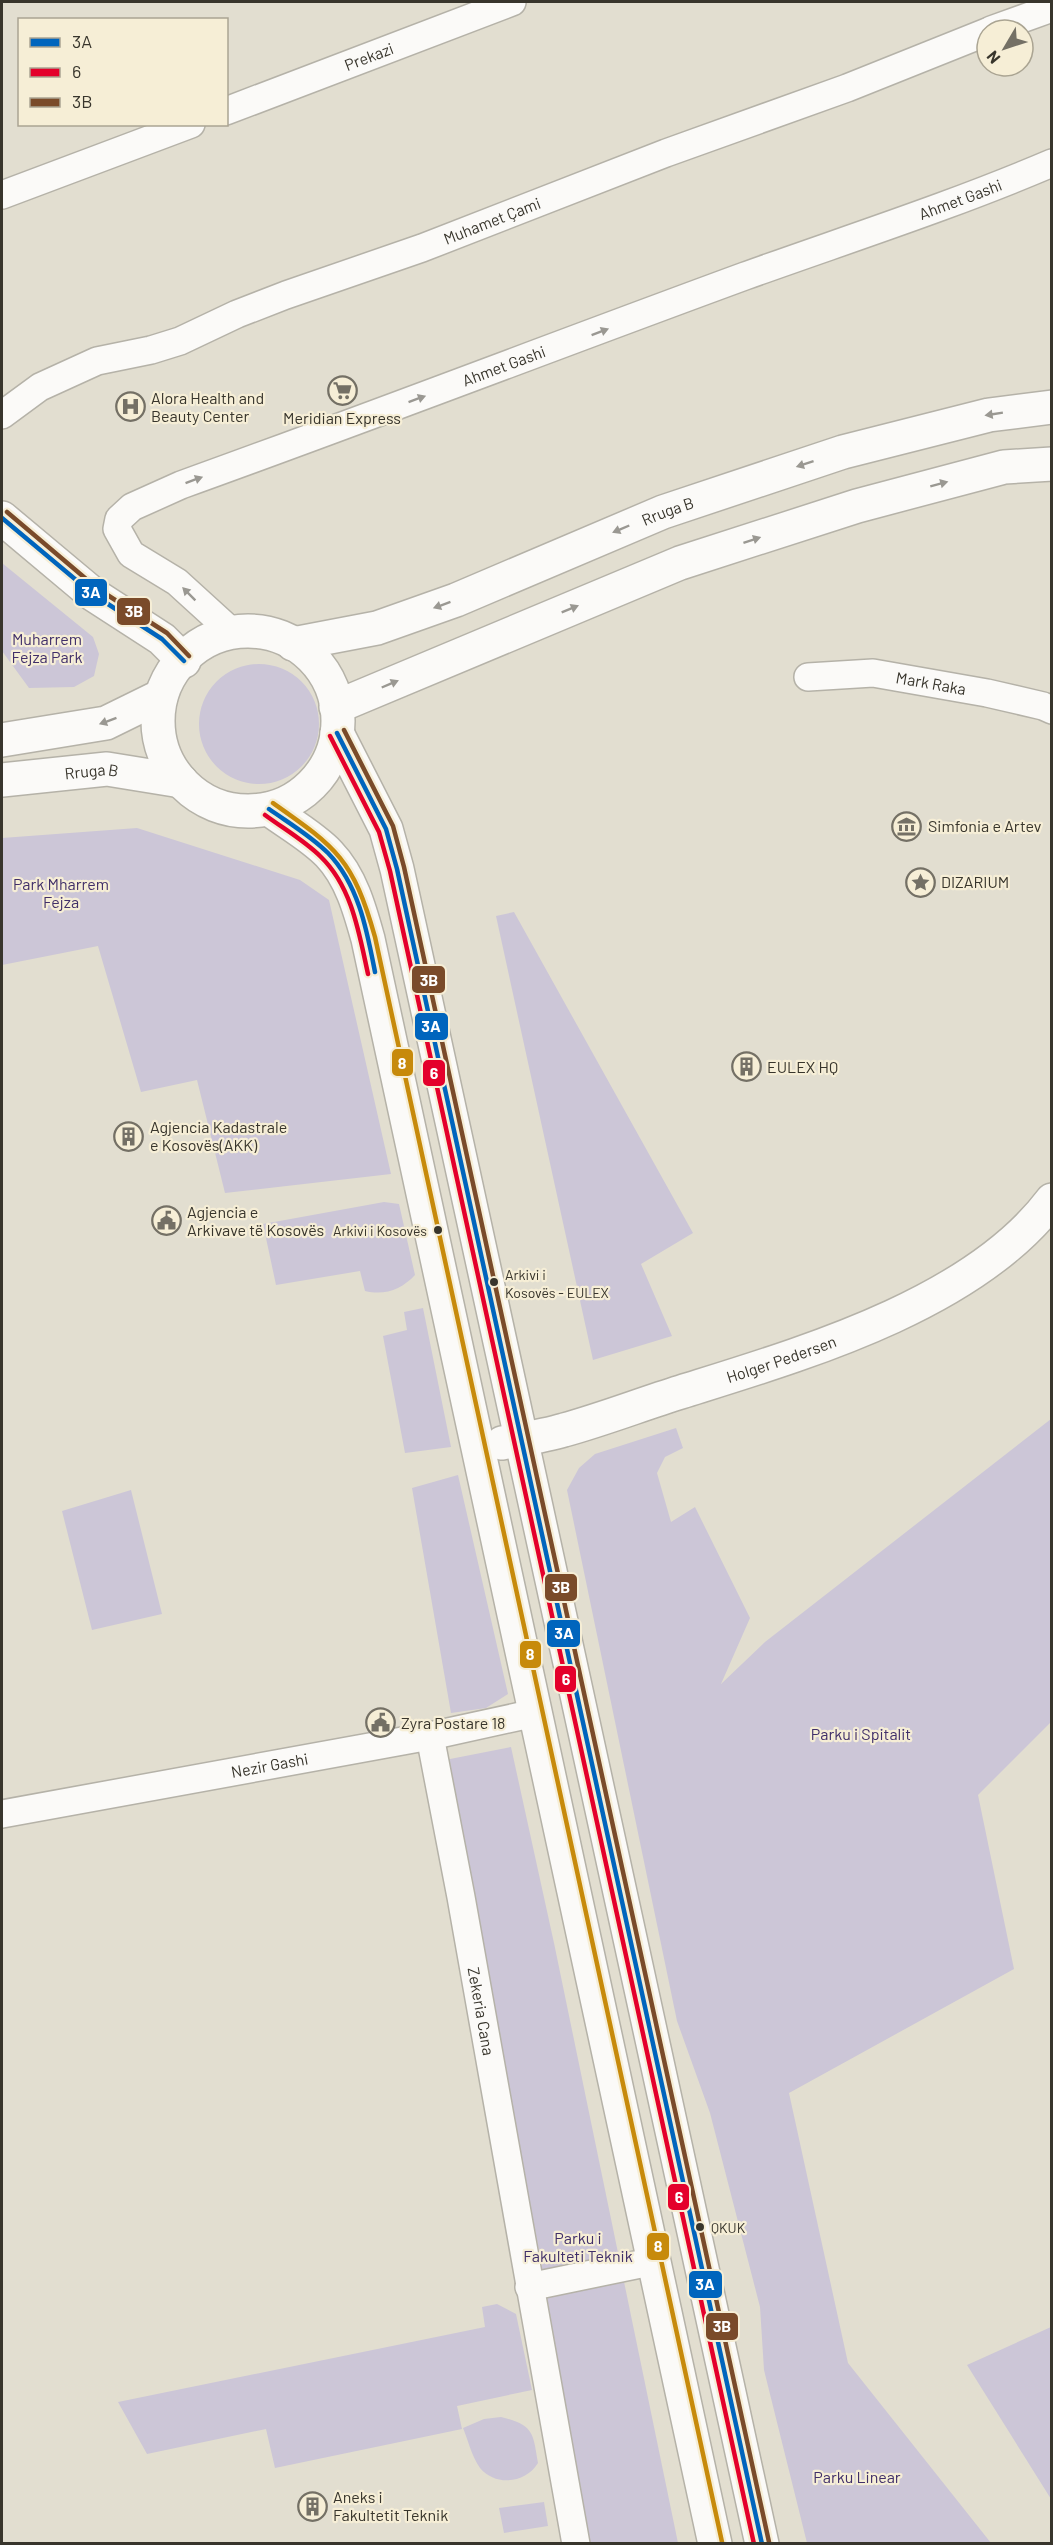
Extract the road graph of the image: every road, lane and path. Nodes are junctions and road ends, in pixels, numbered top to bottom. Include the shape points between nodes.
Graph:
1 (512, 2) edge
2 (1052, 9) edge
3 (1026, 18) edge
4 (975, 37) edge
5 (228, 110) edge
6 (185, 126) edge
7 (1052, 163) edge
8 (2, 195) edge
9 (1052, 407) edge
10 (2, 415) edge
11 (1052, 464) edge
12 (2, 518) edge
13 (233, 633) junction
14 (293, 644) junction
15 (184, 661) junction
16 (808, 677) dead end
17 (161, 696) junction
18 (1052, 710) edge
19 (336, 720) junction
20 (2, 740) edge
21 (2, 780) edge
22 (181, 781) junction
23 (269, 809) junction
24 (1052, 1200) edge
25 (523, 1439) junction
26 (478, 1449) junction
27 (535, 1713) junction
28 (430, 1736) junction
29 (2, 1814) edge
30 (655, 2261) junction
31 (529, 2287) junction
32 (576, 2544) edge
33 (716, 2544) edge
34 (762, 2544) edge

1 - 5 street, Prekazi
2 - 3 street, Muhamet Çami
4 - 10 street, Muhamet Çami via 422,248 276,298 180,340 97,361 40,387
6 - 8 street
13 -> 7 street, Ahmet Gashi via 177,582 131,554 117,529 119,519 132,507 181,485 943,207
9 -> 14 main road, Rruga B via 989,414 843,452 663,512 456,600 377,628
19 -> 11 main road via 680,563 856,506 1004,467
12 - 15 main road via 94,595 162,639
13 - 14 main road via 265,633
13 - 15 main road via 204,642
14 - 19 main road via 314,660 324,674 332,690
15 - 17 main road via 172,673
16 - 18 street, Mark Raka via 873,673 987,693
17 -> 20 main road via 106,723
17 - 22 main road via 159,739
19 - 23 main road via 329,758 315,781 294,798
19 - 25 main road via 389,839
21 - 22 main road, Rruga B via 107,769
22 - 23 main road via 201,798 223,808
23 - 26 main road via 329,854 347,880 359,908
24 - 25 main road, Holger Pedersen via 1006,1248 923,1301 879,1322 763,1366 564,1430
25 - 26 main road, Holger Pedersen
25 - 34 main road
26 - 27 main road
27 - 28 street, Nezir Gashi
27 - 30 main road
28 - 29 street, Nezir Gashi
28 - 31 street, Zekeria Cana
30 - 31 street
30 - 33 main road
31 - 32 street, Zekeria Cana

